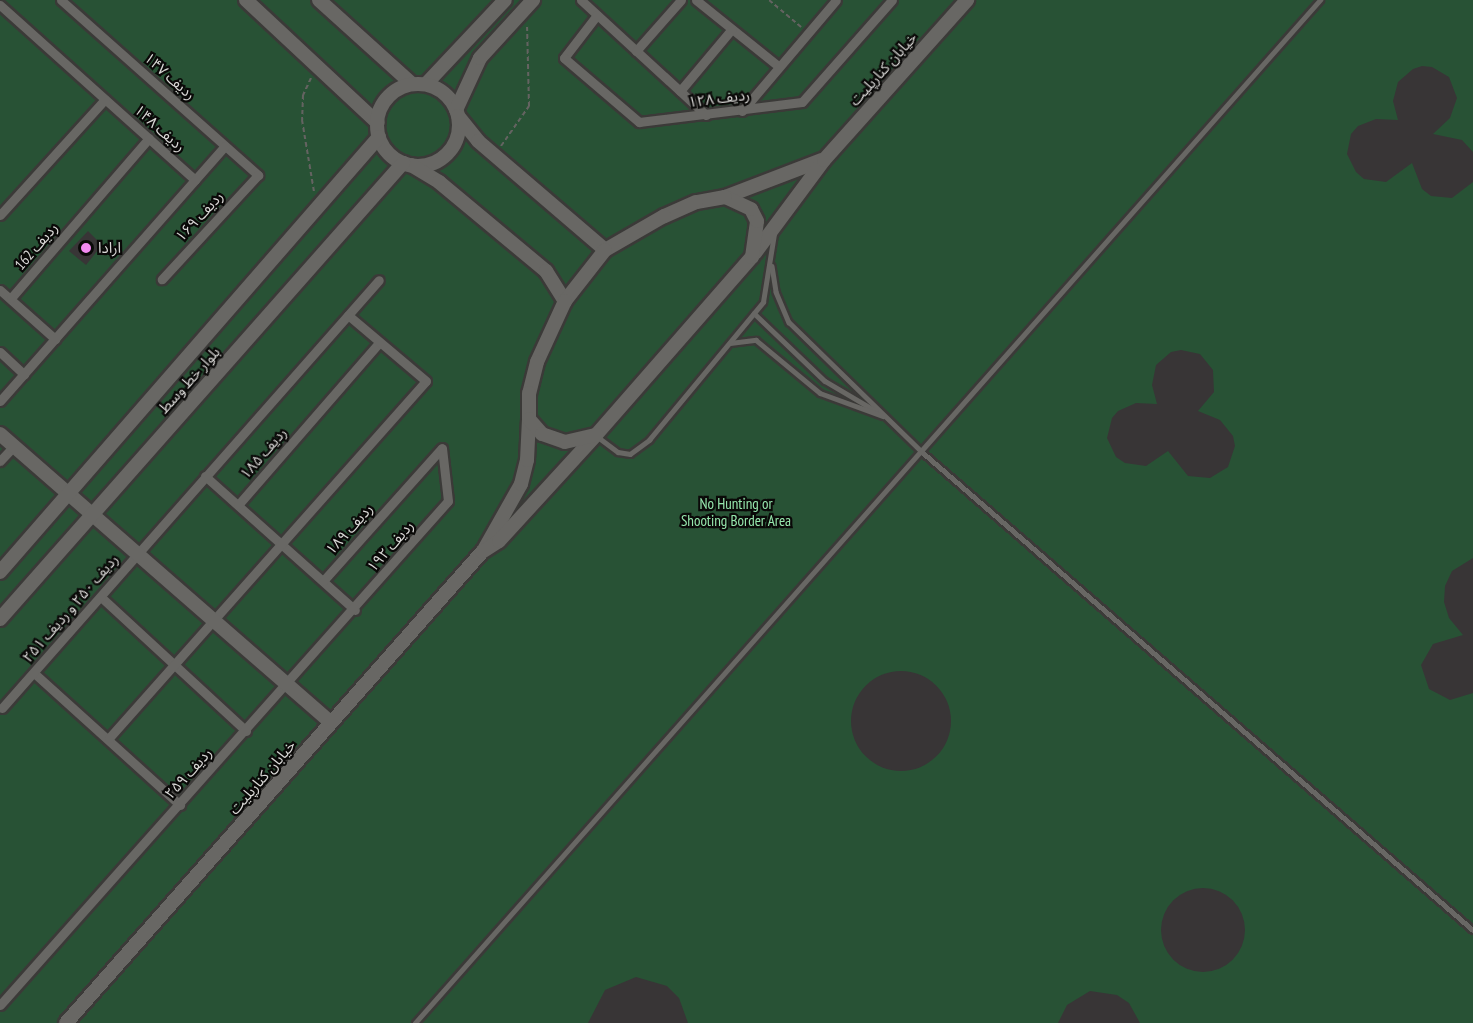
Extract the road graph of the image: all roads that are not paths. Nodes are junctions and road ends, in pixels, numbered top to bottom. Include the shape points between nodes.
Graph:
1 (4, 0) edge
2 (61, 0) edge
3 (246, 0) edge
4 (319, 0) edge
5 (505, 0) edge
6 (581, 0) edge
7 (681, 0) edge
8 (696, 0) edge
9 (836, 0) edge
10 (892, 0) edge
11 (1320, 0) edge
12 (965, 1) edge
13 (530, 3) edge
14 (0, 4) edge
15 (597, 15) junction
16 (731, 30) junction
17 (636, 51) junction
18 (778, 66) junction
19 (419, 84) junction
20 (680, 91) junction
21 (105, 99) junction
22 (742, 111) junction
23 (457, 113) junction
24 (706, 115) junction
25 (378, 130) junction
26 (149, 138) junction
27 (225, 146) junction
28 (824, 160) junction
29 (407, 164) junction
30 (258, 175) joint
31 (195, 180) junction
32 (724, 197) junction
33 (0, 215) edge
34 (774, 225) junction
35 (605, 250) junction
36 (752, 257) junction
37 (772, 266) junction
38 (162, 279) dead end
39 (379, 280) dead end
40 (0, 290) edge
41 (11, 298) junction
42 (565, 301) junction
43 (754, 313) junction
44 (348, 315) junction
45 (55, 339) junction
46 (379, 343) junction
47 (729, 343) junction
48 (0, 352) edge
49 (24, 374) junction
50 (0, 401) edge
51 (886, 417) junction
52 (529, 419) junction
53 (0, 434) edge
54 (596, 435) junction
55 (14, 446) junction
56 (921, 451) junction
57 (0, 461) edge
58 (205, 476) junction
59 (67, 494) junction
60 (448, 501) joint
61 (238, 505) junction
62 (90, 516) junction
63 (280, 543) junction
64 (482, 552) junction
65 (136, 553) junction
66 (0, 572) edge
67 (323, 581) junction
68 (102, 598) junction
69 (355, 610) junction
70 (0, 619) edge
71 (212, 620) junction
72 (173, 664) junction
73 (34, 673) junction
74 (287, 685) junction
75 (2, 708) dead end
76 (331, 723) junction
77 (246, 731) junction
78 (109, 738) junction
79 (180, 805) junction
80 (1473, 930) edge
81 (0, 1005) edge
82 (66, 1023) edge
83 (415, 1023) edge

1 - 14 street
2 - 27 street, ردیف ۱۴۷
3 - 25 main road via 321,68
4 - 19 main road
5 - 19 main road
6 - 15 street
7 - 17 street
8 - 16 street
9 - 18 street
10 - 22 street, ردیف ۱۲۸ via 802,102
11 - 56 lane
12 - 28 main road, خیابان کنارپلیت
13 - 23 main road via 480,58
14 - 21 street, ردیف ۱۴۸
15 - 17 street
15 - 24 street, ردیف ۱۲۸ via 564,58 639,122
16 - 18 street
16 - 20 street
17 - 20 street
18 - 22 street
19 - 23 main road via 438,89
19 - 25 main road via 388,97
20 - 24 street
21 - 26 street, ردیف ۱۴۸
21 - 33 street
22 - 24 street, ردیف ۱۲۸
23 - 29 main road via 456,139 451,149 433,163
23 - 35 main road via 494,156
25 - 29 main road via 388,152
25 - 59 main road, بلوار خط وسط via 318,206
26 - 31 street, ردیف ۱۴۸
26 - 41 street, ردیف 162
27 - 30 street, ردیف ۱۴۷
27 - 31 street
28 - 32 main road, خیابان کنارپلیت
28 - 34 main road, خیابان کنارپلیت
29 - 42 main road via 439,182 546,271
29 - 62 main road, بلوار خط وسط
30 - 38 street, ردیف ۱۶۹
31 - 45 street
32 - 35 main road, خیابان کنارپلیت via 696,202 664,216
32 - 36 main road via 751,209 757,221
34 - 36 main road, خیابان کنارپلیت
34 - 37 lane
35 - 42 main road, خیابان کنارپلیت
36 - 54 main road, خیابان کنارپلیت
37 - 43 lane via 764,302
37 - 51 lane via 776,292 789,322
39 - 44 street, ردیف ۲۵۰ و ردیف ۲۵۱
40 - 41 street
41 - 45 street
42 - 52 main road, خیابان کنارپلیت via 537,362 529,393
43 - 47 lane
43 - 51 lane via 825,381
44 - 46 street
44 - 58 street, ردیف ۲۵۰ و ردیف ۲۵۱
45 - 49 street
46 - 61 street, ردیف ۱۸۵
46 - 63 street via 426,381
47 - 51 lane via 756,340 820,393
47 - 54 lane via 641,448 630,454 618,452
48 - 49 street
49 - 50 street
51 - 56 lane
52 - 54 main road via 542,434 565,442
52 - 64 main road, خیابان کنارپلیت via 527,460 520,484
53 - 55 main road
54 - 64 main road, خیابان کنارپلیت via 498,540
55 - 57 street
55 - 59 main road
56 - 80 lane
56 - 83 lane
58 - 61 street
58 - 65 street, ردیف ۲۵۰ و ردیف ۲۵۱
59 - 62 main road
59 - 66 main road, بلوار خط وسط
60 - 67 street, ردیف ۱۸۹ via 442,448
60 - 69 street, ردیف ۱۹۲
61 - 63 street
62 - 65 main road
62 - 70 main road, بلوار خط وسط
63 - 67 street
63 - 71 street
64 - 76 main road, خیابان کنارپلیت
65 - 68 street, ردیف ۲۵۰ و ردیف ۲۵۱
65 - 71 main road
67 - 69 street
68 - 72 street
68 - 73 street, ردیف ۲۵۰ و ردیف ۲۵۱
69 - 74 street, ردیف ۱۹۲
71 - 72 street
71 - 74 main road
72 - 77 street
72 - 78 street
73 - 75 street, ردیف ۲۵۰ و ردیف ۲۵۱
73 - 78 street
74 - 76 main road
74 - 77 street, ردیف ۲۵۹
76 - 82 main road, خیابان کنارپلیت
77 - 79 street, ردیف ۲۵۹
78 - 79 street
79 - 81 street, ردیف ۲۵۹

